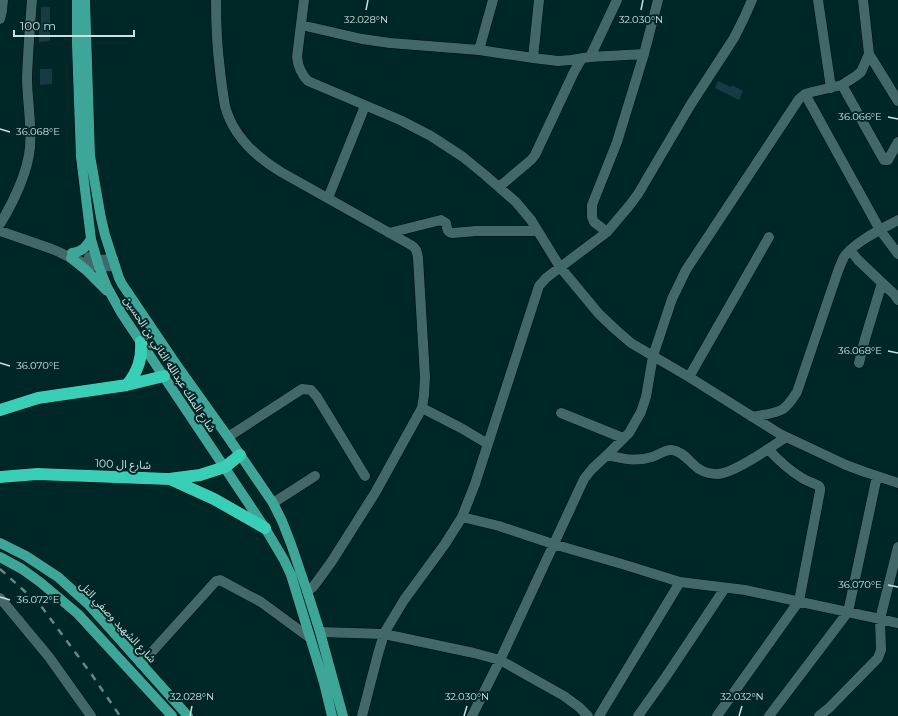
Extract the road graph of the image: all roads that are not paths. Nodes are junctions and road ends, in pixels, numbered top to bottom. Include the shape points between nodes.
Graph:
1 (3, 0) edge
2 (32, 0) edge
3 (77, 0) edge
4 (85, 0) edge
5 (216, 0) edge
6 (304, 0) edge
7 (493, 0) edge
8 (539, 0) edge
9 (617, 0) edge
10 (658, 0) edge
11 (752, 0) edge
12 (818, 0) edge
13 (863, 0) edge
14 (0, 19) edge
15 (301, 25) junction
16 (479, 50) junction
17 (644, 54) junction
18 (869, 54) junction
19 (533, 58) junction
20 (586, 58) junction
21 (842, 85) junction
22 (831, 88) junction
23 (805, 94) junction
24 (898, 101) edge
25 (365, 106) junction
26 (898, 142) edge
27 (499, 187) junction
28 (328, 198) junction
29 (898, 220) edge
30 (0, 224) edge
31 (880, 230) junction
32 (0, 231) edge
33 (538, 231) junction
34 (607, 232) junction
35 (388, 233) junction
36 (769, 237) dead end
37 (91, 239) junction
38 (850, 250) junction
39 (897, 250) edge
40 (71, 256) junction
41 (114, 262) junction
42 (98, 263) junction
43 (560, 267) junction
44 (882, 283) junction
45 (111, 295) junction
46 (897, 296) edge
47 (141, 342) junction
48 (653, 356) junction
49 (859, 363) dead end
50 (178, 367) junction
51 (164, 376) junction
52 (689, 377) junction
53 (127, 385) junction
54 (422, 408) junction
55 (0, 410) edge
56 (561, 413) dead end
57 (752, 417) junction
58 (228, 437) junction
59 (786, 437) junction
60 (623, 438) junction
61 (488, 444) junction
62 (768, 449) junction
63 (240, 455) junction
64 (607, 455) junction
65 (224, 468) junction
66 (314, 476) dead end
67 (365, 476) dead end
68 (877, 476) junction
69 (0, 477) edge
70 (169, 479) junction
71 (898, 483) edge
72 (273, 503) junction
73 (462, 518) junction
74 (265, 528) junction
75 (0, 543) edge
76 (553, 544) junction
77 (898, 547) edge
78 (0, 557) edge
79 (680, 582) junction
80 (725, 588) junction
81 (307, 591) junction
82 (0, 598) edge
83 (799, 601) junction
84 (848, 612) junction
85 (880, 618) junction
86 (898, 624) edge
87 (320, 632) junction
88 (384, 634) junction
89 (310, 638) junction
90 (500, 660) junction
91 (141, 664) junction
92 (91, 716) edge
93 (172, 716) edge
94 (188, 716) edge
95 (332, 716) edge
96 (343, 716) edge
97 (362, 716) edge
98 (472, 716) edge
99 (588, 716) edge
100 (599, 716) edge
101 (638, 716) edge
102 (717, 716) edge
103 (769, 716) edge
104 (819, 716) edge

1 - 14 street
2 - 30 street via 27,75 30,148 18,189
3 - 37 main road, شارع الملك عبدالله الثاني بن الحسين via 81,157
4 - 41 main road, شارع الملك عبدالله الثاني بن الحسين via 90,155 101,218
5 - 28 street via 221,76 226,107 232,123 241,138 266,163
6 - 15 street
7 - 16 street
8 - 19 street
9 - 20 street
10 - 17 street
11 - 34 street via 734,38 691,104 638,194
12 - 22 street
13 - 18 street
15 - 16 street via 390,43
15 - 25 street via 297,63 304,77
16 - 19 street
17 - 20 street
17 - 34 street via 617,142 592,205 594,222
18 - 21 street via 861,72
18 - 24 street
19 - 20 street via 558,61
20 - 27 street via 574,72 535,155
21 - 22 street
21 - 26 street via 884,160 888,160
22 - 23 street
23 - 31 street
23 - 48 street via 799,98 679,282
25 - 27 street via 431,136 463,157
25 - 28 street
27 - 33 street via 516,202
28 - 35 street
29 - 31 street
31 - 38 street
31 - 39 street
32 - 40 street
33 - 35 street via 476,231 453,234 441,220
33 - 43 street
34 - 43 street
35 - 54 street via 411,244 417,251 425,377
36 - 52 street
37 - 40 main road via 85,248
37 - 42 main road, شارع الملك عبدالله الثاني بن الحسين
38 - 44 street
38 - 57 street via 838,271 792,401 777,412
40 - 42 street
40 - 45 main road
41 - 42 street
41 - 50 main road, شارع الملك عبدالله الثاني بن الحسين via 122,284
42 - 45 main road, شارع الملك عبدالله الثاني بن الحسين
43 - 48 street via 599,314 631,343
43 - 61 street via 546,278 536,293
44 - 46 street
44 - 49 street
45 - 47 main road, شارع الملك عبدالله الثاني بن الحسين
47 - 51 main road, شارع الملك عبدالله الثاني بن الحسين
47 - 53 highway via 140,360
48 - 52 street
48 - 60 street via 641,412 629,433
50 - 51 main road
50 - 58 main road, شارع الملك عبدالله الثاني بن الحسين
51 - 53 highway
51 - 65 main road, شارع الملك عبدالله الثاني بن الحسين
52 - 57 street
53 - 55 highway via 38,398
54 - 61 street
54 - 81 street via 375,493 332,561
56 - 60 street
57 - 59 street
58 - 63 main road, شارع الملك عبدالله الثاني بن الحسين
58 - 67 street via 302,389 311,390
59 - 62 street
59 - 68 street via 846,465
60 - 64 street
61 - 73 street
62 - 64 street via 736,468 716,474 705,472 684,455 673,450 639,460 626,460
62 - 83 street via 787,467 820,488
63 - 65 highway, شارع ال 100
63 - 72 main road, شارع الملك عبدالله الثاني بن الحسين
64 - 76 street via 584,478
65 - 70 highway, شارع ال 100 via 200,475
65 - 74 main road, شارع الملك عبدالله الثاني بن الحسين
66 - 72 street
68 - 71 street
68 - 84 street
69 - 70 highway, شارع ال 100 via 37,474
70 - 74 highway via 214,499
72 - 81 main road, شارع الملك عبدالله الثاني بن الحسين via 291,544
73 - 76 street via 500,526
73 - 88 street via 404,600
74 - 89 main road, شارع الملك عبدالله الثاني بن الحسين via 291,576
75 - 91 main road, شارع الشهيد وصفي التل via 58,577 88,604
76 - 79 street
76 - 90 street
77 - 85 street
78 - 93 main road via 28,573 78,614
79 - 80 street
79 - 100 street
80 - 83 street
80 - 101 street
81 - 87 main road, شارع الملك عبدالله الثاني بن الحسين
82 - 92 street via 60,670
83 - 84 street
83 - 102 street
84 - 85 street
84 - 103 street
85 - 86 street
85 - 104 street via 881,650 878,658
87 - 88 street
87 - 96 main road, شارع الملك عبدالله الثاني بن الحسين
88 - 90 street
88 - 97 street
89 - 91 street via 261,602 220,580 216,581
89 - 95 main road, شارع الملك عبدالله الثاني بن الحسين
90 - 98 street
90 - 99 street via 564,696
91 - 94 main road, شارع الشهيد وصفي التل

